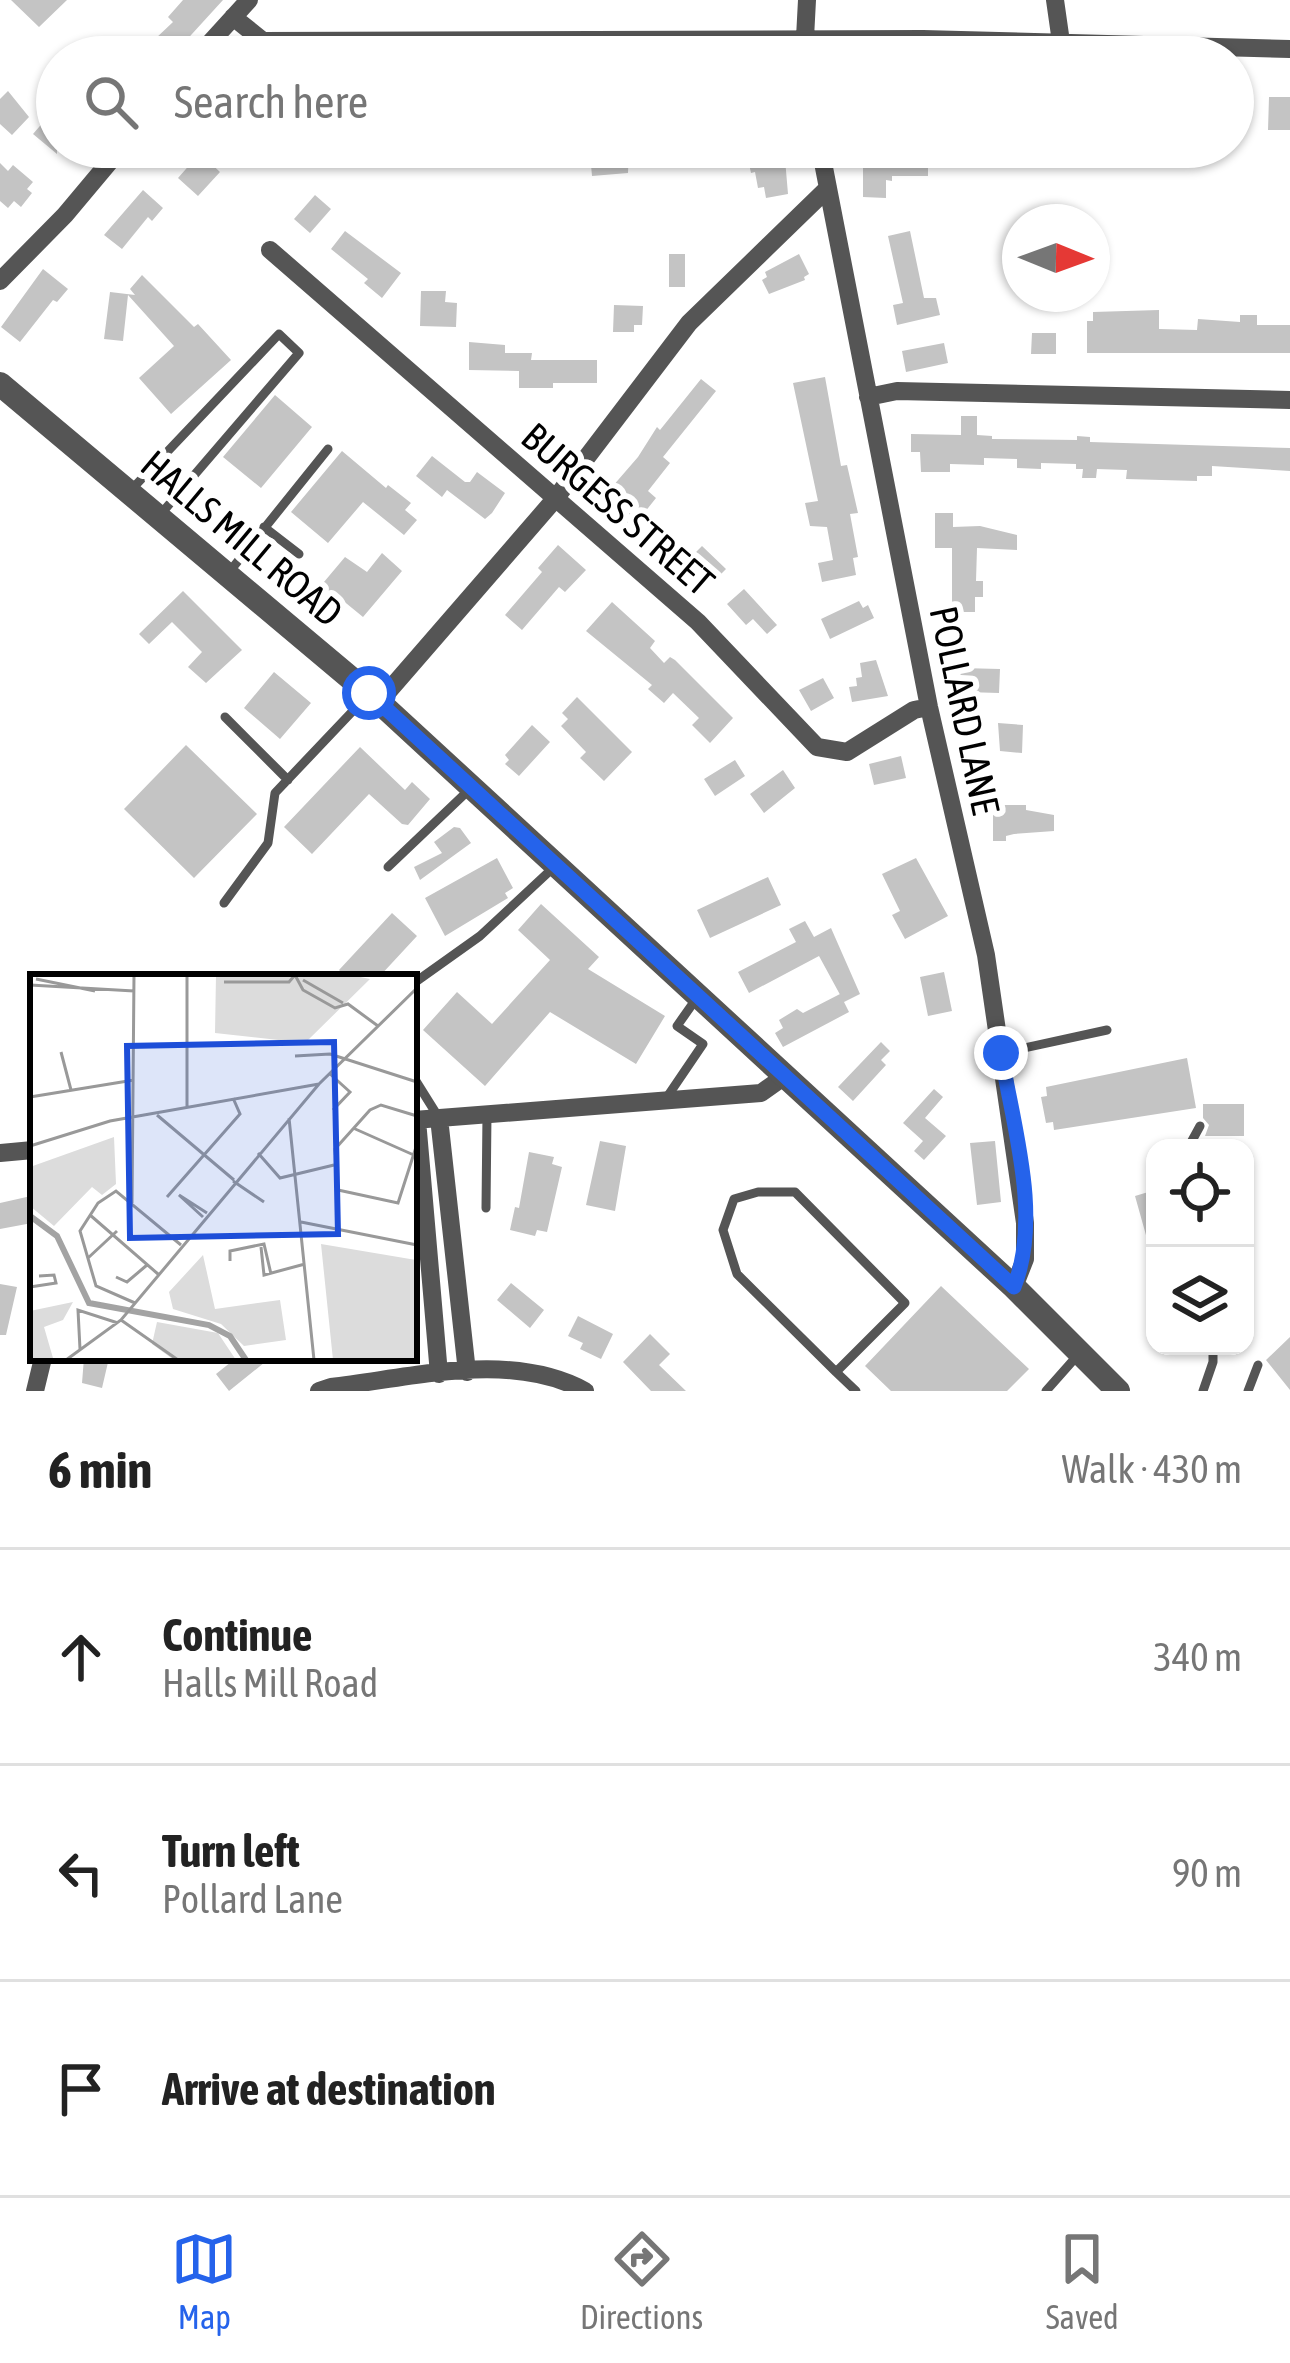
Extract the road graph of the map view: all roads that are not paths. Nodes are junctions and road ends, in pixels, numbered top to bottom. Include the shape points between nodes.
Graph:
1 (249, 0) edge
2 (807, 0) edge
3 (1055, 0) edge
4 (233, 17) junction
5 (216, 36) edge
6 (257, 36) edge
7 (806, 36) edge
8 (1060, 36) edge
9 (1254, 48) edge
10 (1290, 49) edge
11 (104, 168) edge
12 (824, 168) edge
13 (828, 188) junction
14 (270, 250) dead end
15 (0, 281) edge
16 (0, 384) edge
17 (868, 397) junction
18 (1290, 400) edge
19 (328, 449) dead end
20 (131, 490) junction
21 (555, 499) junction
22 (160, 515) junction
23 (264, 526) junction
24 (299, 554) dead end
25 (228, 574) junction
26 (374, 698) junction
27 (928, 707) junction
28 (225, 718) dead end
29 (288, 780) junction
30 (472, 788) junction
31 (557, 865) junction
32 (388, 867) dead end
33 (224, 903) dead end
34 (417, 981) edge
35 (698, 995) junction
36 (1107, 1030) dead end
37 (1001, 1053) junction
38 (785, 1076) junction
39 (417, 1083) edge
40 (665, 1100) junction
41 (487, 1114) junction
42 (439, 1118) junction
43 (417, 1120) edge
44 (1200, 1126) dead end
45 (1193, 1139) edge
46 (417, 1144) edge
47 (30, 1150) edge
48 (0, 1153) edge
49 (419, 1191) edge
50 (486, 1208) dead end
51 (1014, 1287) junction
52 (1081, 1352) junction
53 (1213, 1355) edge
54 (42, 1361) edge
55 (1258, 1365) dead end
56 (467, 1372) junction
57 (836, 1372) junction
58 (440, 1375) junction
59 (35, 1391) edge
60 (319, 1391) edge
61 (585, 1391) edge
62 (856, 1391) edge
63 (1046, 1391) edge
64 (1118, 1391) edge
65 (1202, 1391) edge
66 (1248, 1391) edge

1 - 4 street
2 - 7 street
3 - 8 street
4 - 5 street
4 - 6 street
9 - 10 street
11 - 15 street
12 - 13 street, POLLARD LANE
13 - 17 street, POLLARD LANE
13 - 21 street via 688,323
14 - 21 street, BURGESS STREET
16 - 20 street, HALLS MILL ROAD
17 - 18 street via 897,391
17 - 27 street, POLLARD LANE
19 - 23 lane
20 - 22 street, HALLS MILL ROAD
20 - 22 lane via 279,334 299,352
21 - 26 street
21 - 27 street, BURGESS STREET via 698,622 818,747 847,752
22 - 25 street, HALLS MILL ROAD
23 - 24 lane
23 - 25 lane
25 - 26 street, HALLS MILL ROAD
26 - 29 lane
26 - 30 street, HALLS MILL ROAD
27 - 37 street, POLLARD LANE
28 - 29 lane
29 - 33 lane via 275,793 268,843
30 - 31 street, HALLS MILL ROAD
30 - 32 lane
31 - 34 lane
31 - 35 street, HALLS MILL ROAD
35 - 38 street, HALLS MILL ROAD
35 - 40 lane via 677,1026 703,1044
36 - 37 lane
37 - 51 street, POLLARD LANE via 1025,1223 1025,1259
38 - 40 street via 761,1093
38 - 51 street, HALLS MILL ROAD
39 - 42 lane
40 - 41 street
41 - 42 street
41 - 50 lane
42 - 43 street
42 - 56 street
44 - 45 lane
46 - 49 street
47 - 48 street
49 - 58 street
51 - 52 street, HALLS MILL ROAD
52 - 63 lane
52 - 64 street, HALLS MILL ROAD
53 - 65 lane
54 - 59 street
55 - 66 lane
56 - 58 street
56 - 61 street via 529,1371
57 - 57 lane via 737,1274 723,1230 734,1199 795,1192 905,1303
57 - 62 lane
58 - 60 street

